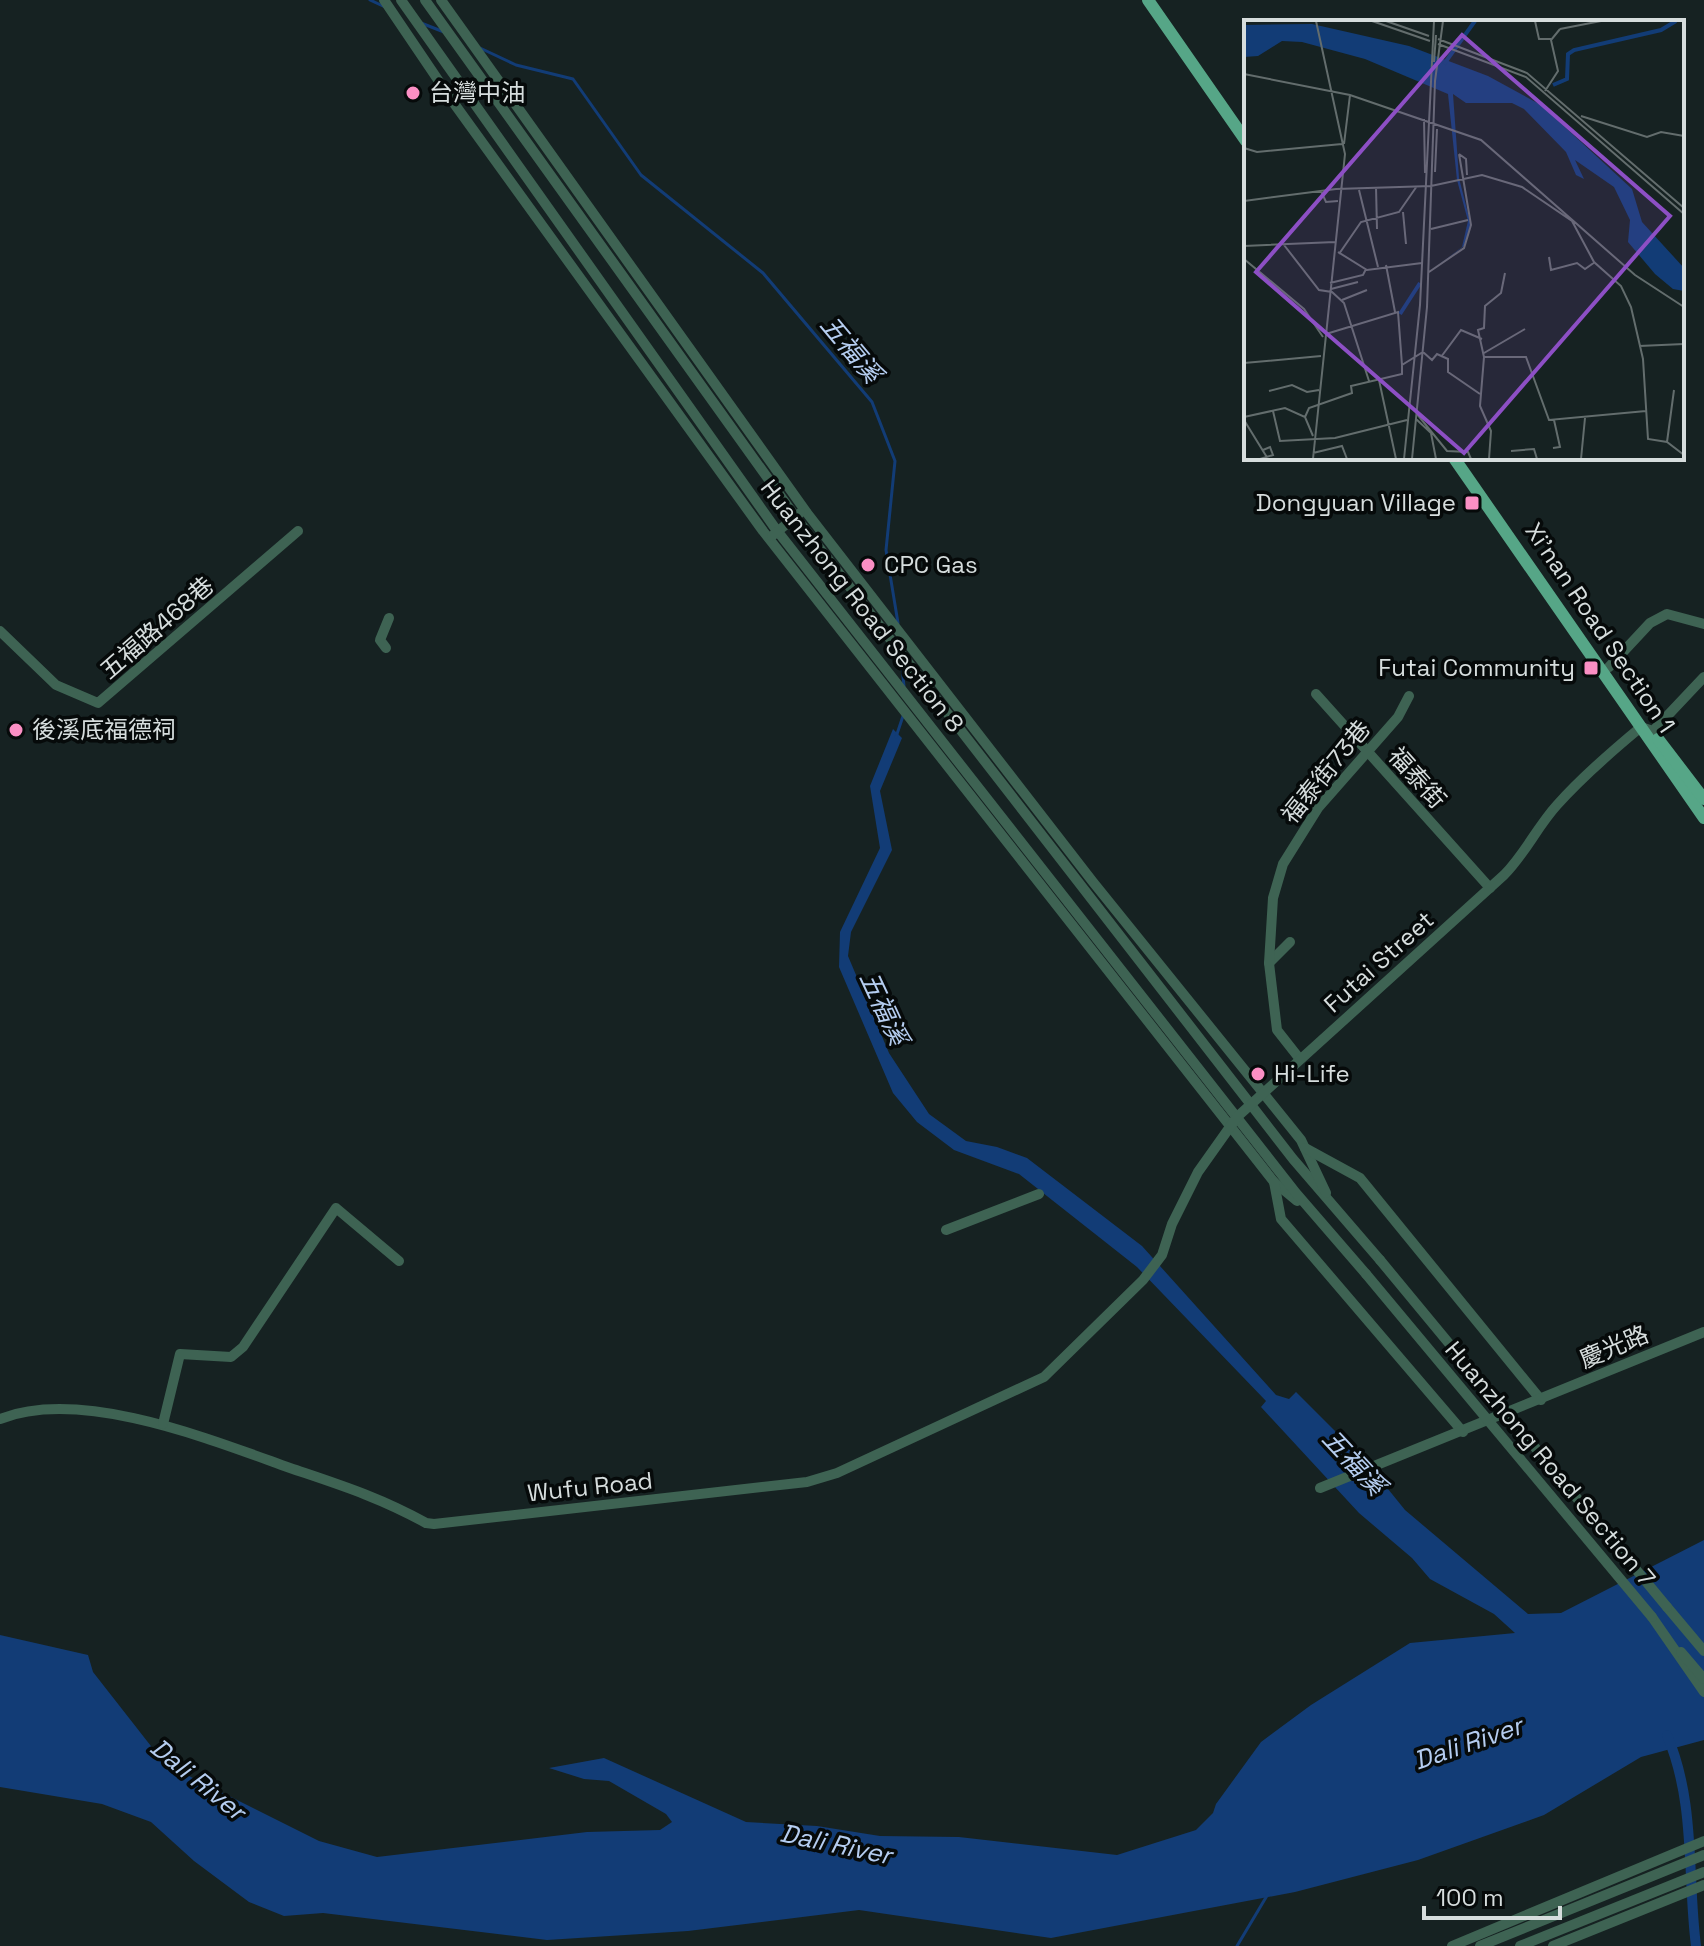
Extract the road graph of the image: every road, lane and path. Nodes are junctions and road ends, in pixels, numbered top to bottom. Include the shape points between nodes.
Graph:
1 (384, 0) edge
2 (401, 0) edge
3 (425, 0) edge
4 (441, 0) edge
5 (1148, 0) edge
6 (1244, 138) edge
7 (1456, 460) edge
8 (800, 513) junction
9 (298, 531) dead end
10 (773, 535) junction
11 (389, 618) dead end
12 (1704, 624) edge
13 (0, 631) edge
14 (386, 648) dead end
15 (1610, 672) junction
16 (1704, 677) edge
17 (1316, 694) dead end
18 (1409, 696) dead end
19 (920, 724) junction
20 (1647, 729) junction
21 (1366, 751) junction
22 (1704, 799) edge
23 (1704, 818) edge
24 (1490, 888) junction
25 (1290, 942) dead end
26 (1269, 963) junction
27 (1299, 1058) junction
28 (1261, 1092) junction
29 (1251, 1103) junction
30 (1234, 1121) junction
31 (1305, 1148) junction
32 (1274, 1182) junction
33 (1039, 1194) dead end
34 (1332, 1206) junction
35 (1317, 1218) junction
36 (946, 1230) dead end
37 (1162, 1255) joint
38 (1380, 1260) joint
39 (399, 1261) dead end
40 (1366, 1274) joint
41 (1704, 1332) edge
42 (1541, 1400) junction
43 (0, 1419) edge
44 (163, 1424) junction
45 (1463, 1432) junction
46 (1320, 1488) dead end
47 (1667, 1607) junction
48 (1652, 1617) junction
49 (1704, 1642) edge
50 (1704, 1651) edge
51 (1704, 1679) edge
52 (1704, 1692) edge
53 (1704, 1841) edge
54 (1704, 1855) edge
55 (1704, 1872) edge
56 (1704, 1885) edge
57 (1452, 1946) edge
58 (1480, 1946) edge
59 (1520, 1946) edge
60 (1553, 1946) edge

1 - 10 street, Huanzhong Road Section 8
2 - 10 street, Huanzhong Road Section 8
3 - 8 street, Huanzhong Road Section 8
4 - 8 street, Huanzhong Road Section 8
5 - 6 main road
7 - 15 main road, Xi'nan Road Section 1
8 - 10 street
8 - 28 street, Huanzhong Road Section 8
8 - 29 street, Huanzhong Road Section 8 via 900,653
9 - 13 street, 五福路468巷 via 98,703 56,685
10 - 19 street, Huanzhong Road Section 8 via 879,680
10 - 19 street, Huanzhong Road Section 8 via 884,668
11 - 14 street via 380,640
12 - 15 street via 1667,614 1650,623
15 - 20 main road, Xi'nan Road Section 1
16 - 20 street, Futai Street
17 - 21 street, 福泰街
18 - 21 street, 福泰街73巷 via 1398,717
19 - 30 street, Huanzhong Road Section 8
20 - 22 main road, Xi'nan Road Section 1
20 - 23 main road, Xi'nan Road Section 1
20 - 24 street, Futai Street via 1557,804 1519,860
21 - 24 street, 福泰街
21 - 26 street, 福泰街73巷 via 1318,808 1283,864 1273,898
24 - 27 street, Futai Street
25 - 26 street
26 - 27 street, 福泰街73巷 via 1277,1030
27 - 28 street, Futai Street
28 - 29 street, Futai Street
28 - 31 street, Huanzhong Road Section 8
29 - 30 street, Futai Street
29 - 34 street, Huanzhong Road Section 8
30 - 32 street, Huanzhong Road Section 8
30 - 35 street, Huanzhong Road Section 8
30 - 37 street, Futai Street via 1198,1172
31 - 34 street, Huanzhong Road Section 8
31 - 42 street, Huanzhong Road Section 8 via 1360,1178
32 - 35 street, Huanzhong Road Section 8
32 - 45 street, Huanzhong Road Section 8 via 1281,1219
33 - 36 street
34 - 38 street, Huanzhong Road Section 8
35 - 40 street, Huanzhong Road Section 8
37 - 44 street, Wufu Road via 1044,1377 807,1482 426,1523 383,1499
38 - 47 street, Huanzhong Road Section 7, bridge
39 - 44 street via 336,1208 243,1347 231,1357 180,1354
40 - 48 street, Huanzhong Road Section 7, bridge
41 - 42 street, 慶光路
42 - 45 street, 慶光路
43 - 44 street, Wufu Road via 36,1410
45 - 46 street, 慶光路
47 - 49 street
47 - 50 street, Huanzhong Road Section 7
48 - 51 street, Huanzhong Road Section 7
48 - 52 street
53 - 57 street
54 - 58 street
55 - 59 street
56 - 60 street

